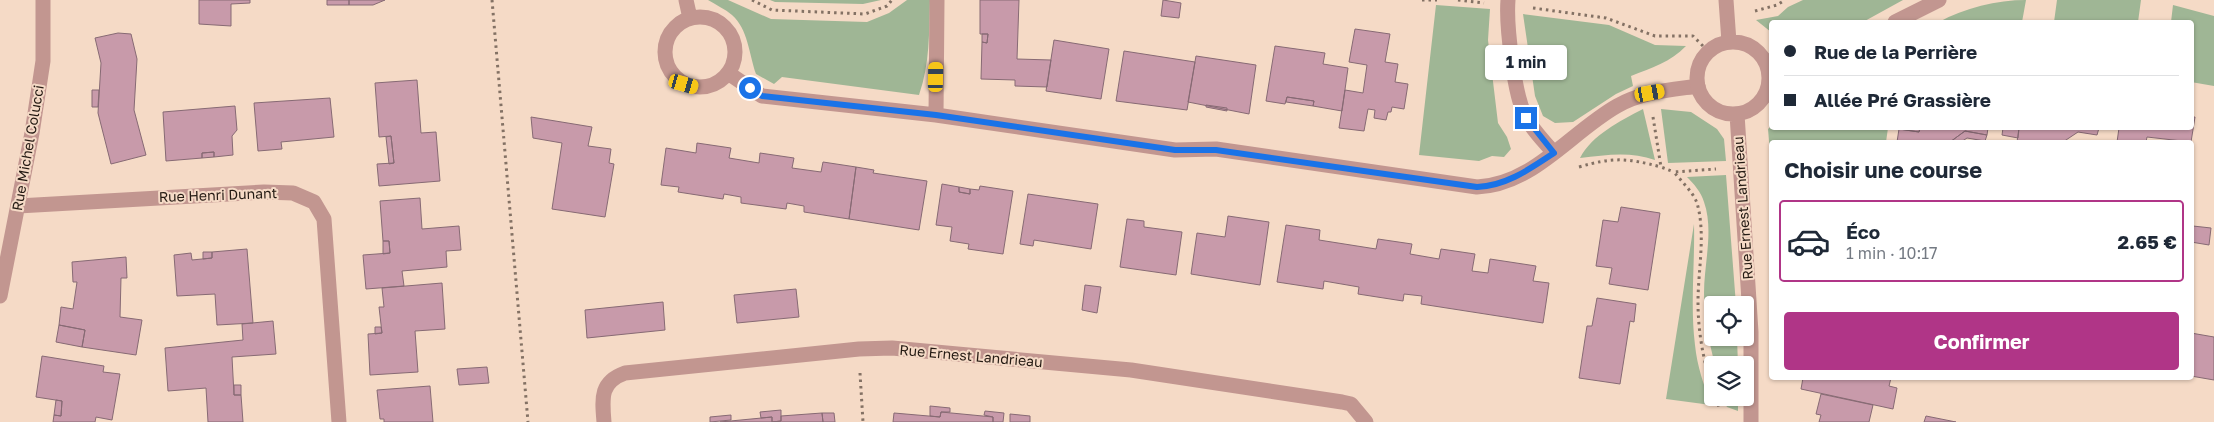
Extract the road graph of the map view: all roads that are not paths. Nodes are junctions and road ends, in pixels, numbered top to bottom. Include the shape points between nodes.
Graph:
1 (43, 0) edge
2 (686, 0) edge
3 (937, 0) edge
4 (1726, 0) edge
5 (1939, 0) edge
6 (1508, 2) edge
7 (690, 18) junction
8 (1899, 20) edge
9 (1729, 42) junction
10 (1769, 70) edge
11 (728, 73) junction
12 (1769, 80) edge
13 (1698, 86) junction
14 (1737, 114) junction
15 (936, 115) junction
16 (1554, 153) junction
17 (18, 206) junction
18 (0, 296) edge
19 (339, 422) edge
20 (604, 422) edge
21 (1366, 422) edge
22 (1751, 422) edge

1 - 17 street, Rue Michel Colucci via 43,61
2 - 7 street
3 - 15 street
4 - 9 street
5 - 8 street
6 - 16 street via 1518,97 1526,118
7 - 11 street via 712,20 728,33 735,53
7 - 11 street via 675,28 666,43 664,55 674,77 696,87 708,86
9 - 10 street via 1744,43 1755,49
9 - 13 street via 1714,47 1703,58
11 - 15 street via 762,96
12 - 14 street via 1761,101 1750,110
13 - 14 street via 1710,106 1720,112
13 - 16 street via 1630,99
14 - 22 street, Rue Ernest Landrieau via 1751,332
15 - 16 street via 1175,150 1216,150 1477,187 1489,187 1519,175
17 - 18 street, Rue Michel Colucci
17 - 19 street, Rue Henri Dunant via 264,192 293,193 314,202 324,219
20 - 21 street, Rue Ernest Landrieau via 604,390 616,376 625,373 892,348 1140,372 1342,402 1351,404

